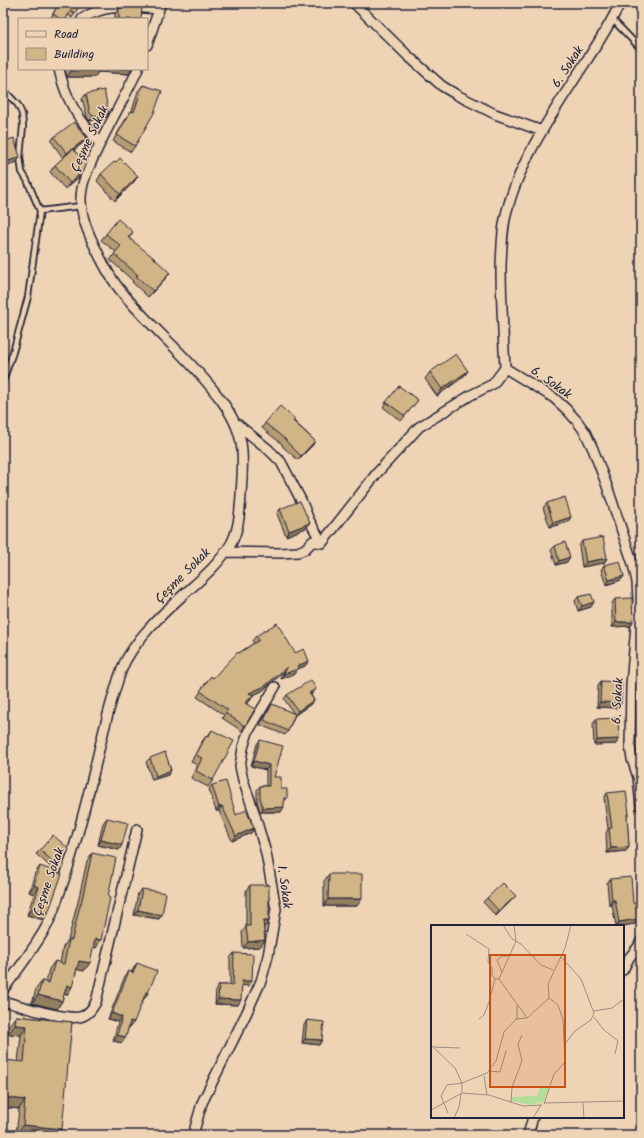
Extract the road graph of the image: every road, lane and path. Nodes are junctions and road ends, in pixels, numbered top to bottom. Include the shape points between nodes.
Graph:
1 (354, 3) edge
2 (620, 3) edge
3 (160, 6) edge
4 (83, 18) edge
5 (612, 20) junction
6 (148, 42) edge
7 (641, 49) edge
8 (59, 70) edge
9 (138, 70) edge
10 (3, 89) edge
11 (542, 131) junction
12 (100, 144) junction
13 (81, 206) junction
14 (40, 211) junction
15 (505, 368) junction
16 (3, 380) edge
17 (237, 424) junction
18 (322, 543) junction
19 (225, 552) junction
20 (275, 687) dead end
21 (640, 775) edge
22 (641, 807) edge
23 (137, 829) dead end
24 (641, 941) edge
25 (624, 968) edge
26 (3, 990) edge
27 (3, 1001) edge
28 (534, 1118) edge
29 (193, 1135) edge
30 (528, 1135) edge

1 - 11 street via 442,86 495,114
2 - 5 street, 6. Sokak
3 - 4 street via 100,10
3 - 6 street
5 - 7 lane
5 - 11 street, 6. Sokak
8 - 12 street via 74,109
9 - 12 street, Çeşme Sokak
10 - 14 lane via 18,105 22,114 22,172
11 - 15 street, 6. Sokak via 512,192 507,209 502,251 501,295
12 - 13 street, Çeşme Sokak via 82,188
13 - 14 lane
13 - 17 street, Çeşme Sokak via 86,228 105,268 119,289 208,383
14 - 16 lane via 28,296
15 - 18 street via 493,384 419,427
15 - 21 street, 6. Sokak via 554,398 585,432 628,547 637,582 638,600 629,733 632,759
17 - 18 street via 281,462
17 - 19 street, Çeşme Sokak via 242,456 240,507 233,540
18 - 19 street via 313,541 298,552
19 - 26 street, Çeşme Sokak via 201,580 142,636 124,664 110,705 86,807 54,909 47,927
20 - 29 street, 1. Sokak via 248,732 240,766 266,853 276,909 268,956 261,981 202,1103
21 - 22 street, 6. Sokak
23 - 27 street via 96,1002 90,1011 81,1017 70,1017 53,1015
24 - 25 street
28 - 30 street

